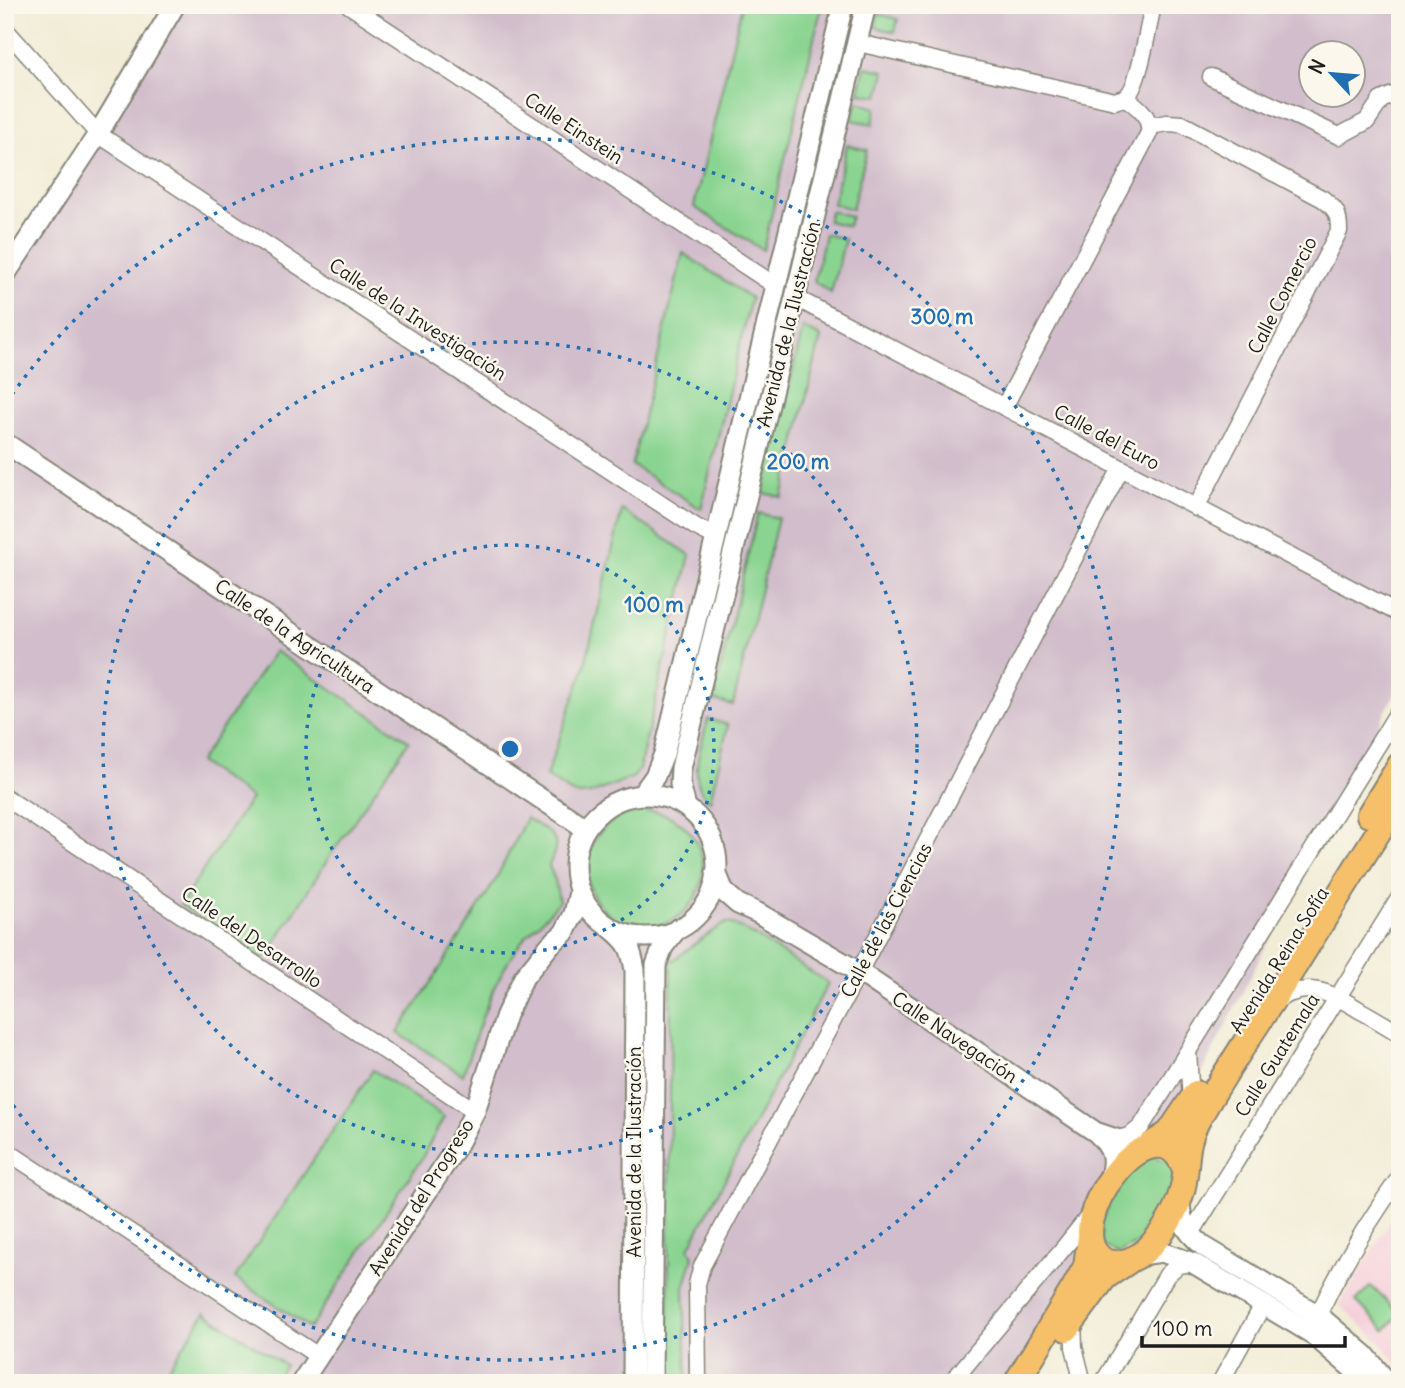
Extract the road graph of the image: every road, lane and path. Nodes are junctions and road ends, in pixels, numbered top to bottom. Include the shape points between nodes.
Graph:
1 (175, 5) edge
2 (349, 5) edge
3 (843, 5) edge
4 (866, 5) edge
5 (1153, 5) edge
6 (5, 29) edge
7 (858, 43) junction
8 (1211, 76) dead end
9 (1400, 92) edge
10 (1126, 98) junction
11 (1150, 126) junction
12 (98, 134) junction
13 (5, 275) edge
14 (776, 286) junction
15 (794, 297) junction
16 (1004, 407) junction
17 (5, 443) edge
18 (1121, 468) junction
19 (1196, 508) junction
20 (716, 537) junction
21 (1400, 614) edge
22 (1400, 709) edge
23 (1400, 765) edge
24 (642, 794) junction
25 (5, 797) edge
26 (1400, 797) edge
27 (686, 807) junction
28 (585, 828) junction
29 (716, 872) junction
30 (579, 892) junction
31 (1400, 897) edge
32 (738, 904) junction
33 (700, 911) junction
34 (609, 927) junction
35 (677, 929) junction
36 (564, 933) junction
37 (859, 972) junction
38 (1338, 997) junction
39 (1268, 1007) junction
40 (1400, 1034) edge
41 (1188, 1051) junction
42 (1191, 1101) junction
43 (475, 1111) junction
44 (1097, 1133) junction
45 (1116, 1139) junction
46 (1149, 1146) junction
47 (5, 1150) edge
48 (1184, 1167) junction
49 (1400, 1177) edge
50 (1108, 1185) junction
51 (1179, 1198) junction
52 (1094, 1209) junction
53 (1190, 1235) junction
54 (1090, 1237) junction
55 (1135, 1258) junction
56 (1193, 1263) junction
57 (1263, 1305) junction
58 (1318, 1315) junction
59 (1073, 1320) junction
60 (318, 1356) junction
61 (301, 1383) edge
62 (633, 1383) edge
63 (652, 1383) edge
64 (698, 1383) edge
65 (951, 1383) edge
66 (1016, 1383) edge
67 (1034, 1383) edge
68 (1083, 1383) edge
69 (1103, 1383) edge
70 (1220, 1383) edge
71 (1364, 1383) edge
72 (1388, 1383) edge

1 - 12 street
2 - 14 street, Calle Einstein
3 - 14 street, Avenida de la Ilustración
4 - 7 street, Avenida de la Ilustración
5 - 10 street via 1138,74
6 - 12 street, Calle de la Investigación
7 - 10 street via 1115,101
7 - 15 street, Avenida de la Ilustración
8 - 9 street via 1339,136 1367,121 1381,100
10 - 11 street
11 - 16 street
11 - 19 street, Calle Comercio via 1182,124 1323,199 1339,216 1339,231
12 - 13 street
12 - 20 street, Calle de la Investigación
14 - 20 street, Avenida de la Ilustración
15 - 16 street, Calle del Euro
15 - 27 street, Avenida de la Ilustración via 681,768
16 - 18 street, Calle del Euro
17 - 28 street, Calle de la Agricultura
18 - 19 street, Calle del Euro
18 - 37 street, Calle de las Ciencias
19 - 21 street, Calle del Euro
20 - 24 street, Avenida de la Ilustración via 664,754 656,776
22 - 41 street
23 - 42 main road, Avenida Reina Sofía
24 - 27 street via 665,797
24 - 28 street via 606,807
25 - 43 street, Calle del Desarrollo
26 - 39 main road, Avenida Reina Sofía
27 - 29 street via 706,828 715,849
28 - 30 street via 577,846
29 - 32 street, Calle Navegación via 724,892
29 - 33 street via 712,892
30 - 34 street
30 - 36 street, Avenida del Progreso via 575,914
31 - 38 street, Calle Guatemala
32 - 33 street via 719,903
32 - 37 street, Calle Navegación
33 - 35 street
34 - 35 street via 649,937
34 - 36 street via 584,925
34 - 62 street, Avenida de la Ilustración via 626,941 635,970
35 - 63 street, Avenida de la Ilustración via 656,965
36 - 43 street, Avenida del Progreso via 524,976 506,1015
37 - 44 street, Calle Navegación
37 - 64 street, Calle de las Ciencias via 702,1266 697,1284
38 - 39 street via 1317,990 1299,991
38 - 40 street
38 - 53 street, Calle Guatemala
39 - 48 main road, Avenida Reina Sofía via 1196,1123
41 - 42 street
41 - 45 street via 1141,1127
42 - 46 main road, Avenida Reina Sofía via 1169,1133
43 - 60 street, Avenida del Progreso via 457,1146
44 - 45 street
44 - 50 street via 1109,1145 1113,1158
45 - 46 street
46 - 48 main road via 1171,1149
46 - 50 main road via 1123,1165
47 - 60 street
48 - 51 main road
49 - 58 street
50 - 52 main road
51 - 53 street via 1182,1222
51 - 55 main road via 1163,1230
52 - 54 main road
52 - 65 street
53 - 58 street
54 - 55 main road via 1102,1259 1112,1263
54 - 66 main road via 1086,1266
55 - 56 street via 1162,1252
55 - 59 main road via 1105,1277
56 - 57 street
56 - 69 street via 1178,1265 1167,1275
57 - 70 street
57 - 71 street via 1311,1333
58 - 72 street via 1365,1355
59 - 67 main road
59 - 68 street
60 - 61 street, Avenida del Progreso

